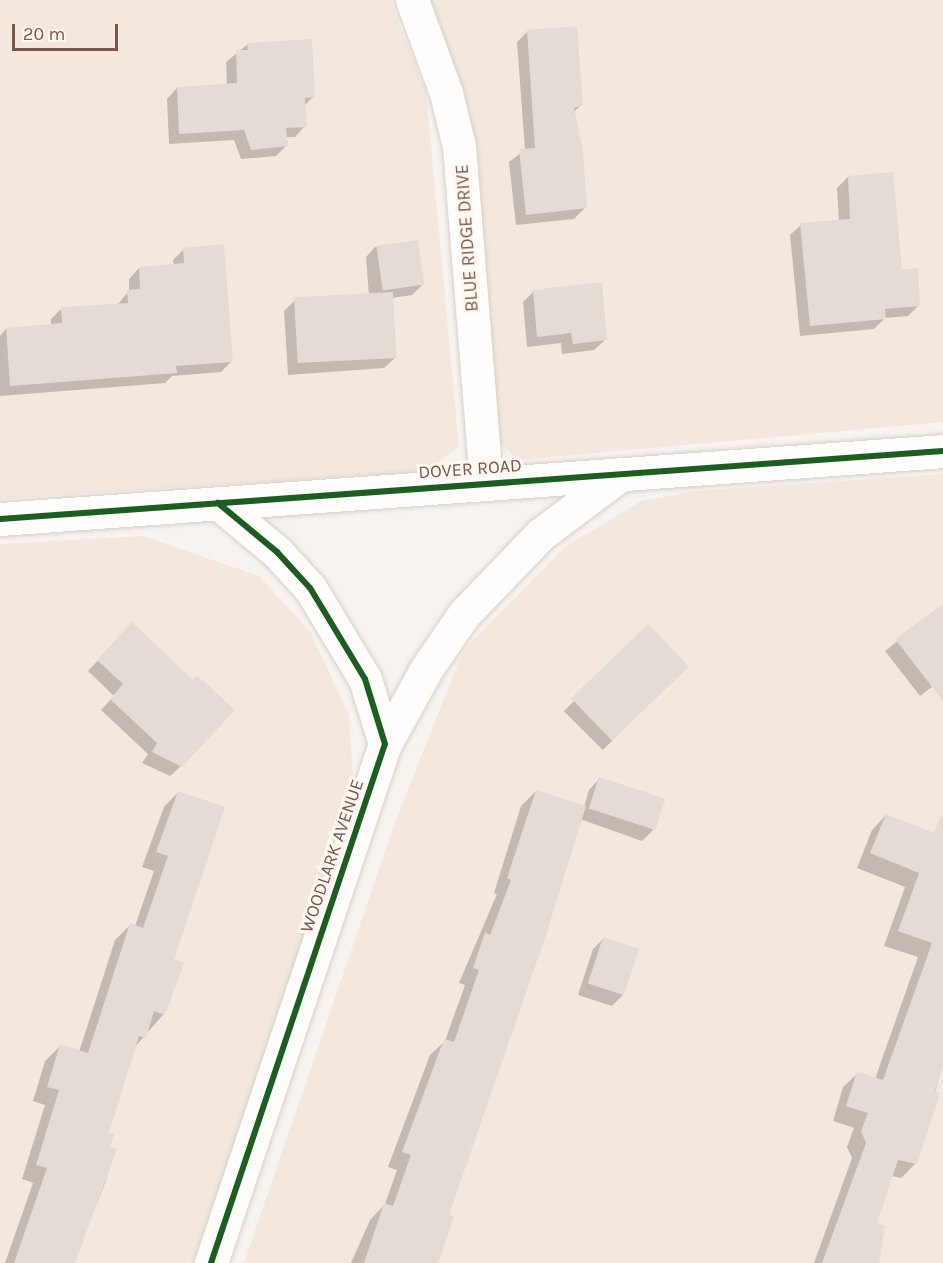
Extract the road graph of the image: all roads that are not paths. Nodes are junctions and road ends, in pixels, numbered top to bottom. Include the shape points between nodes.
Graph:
1 (412, 0) edge
2 (943, 451) edge
3 (620, 475) junction
4 (486, 483) junction
5 (218, 503) junction
6 (0, 519) edge
7 (386, 744) junction
8 (212, 1263) edge

1 - 4 street, BLUE RIDGE DRIVE via 446,93 459,146
2 - 3 street, DOVER ROAD
3 - 4 street, DOVER ROAD
3 - 7 street, WOODLARK AVENUE via 541,534 464,614 427,668
4 - 5 street, DOVER ROAD
5 - 6 street, DOVER ROAD
5 - 7 street via 277,552 310,588 365,679
7 - 8 street, WOODLARK AVENUE

